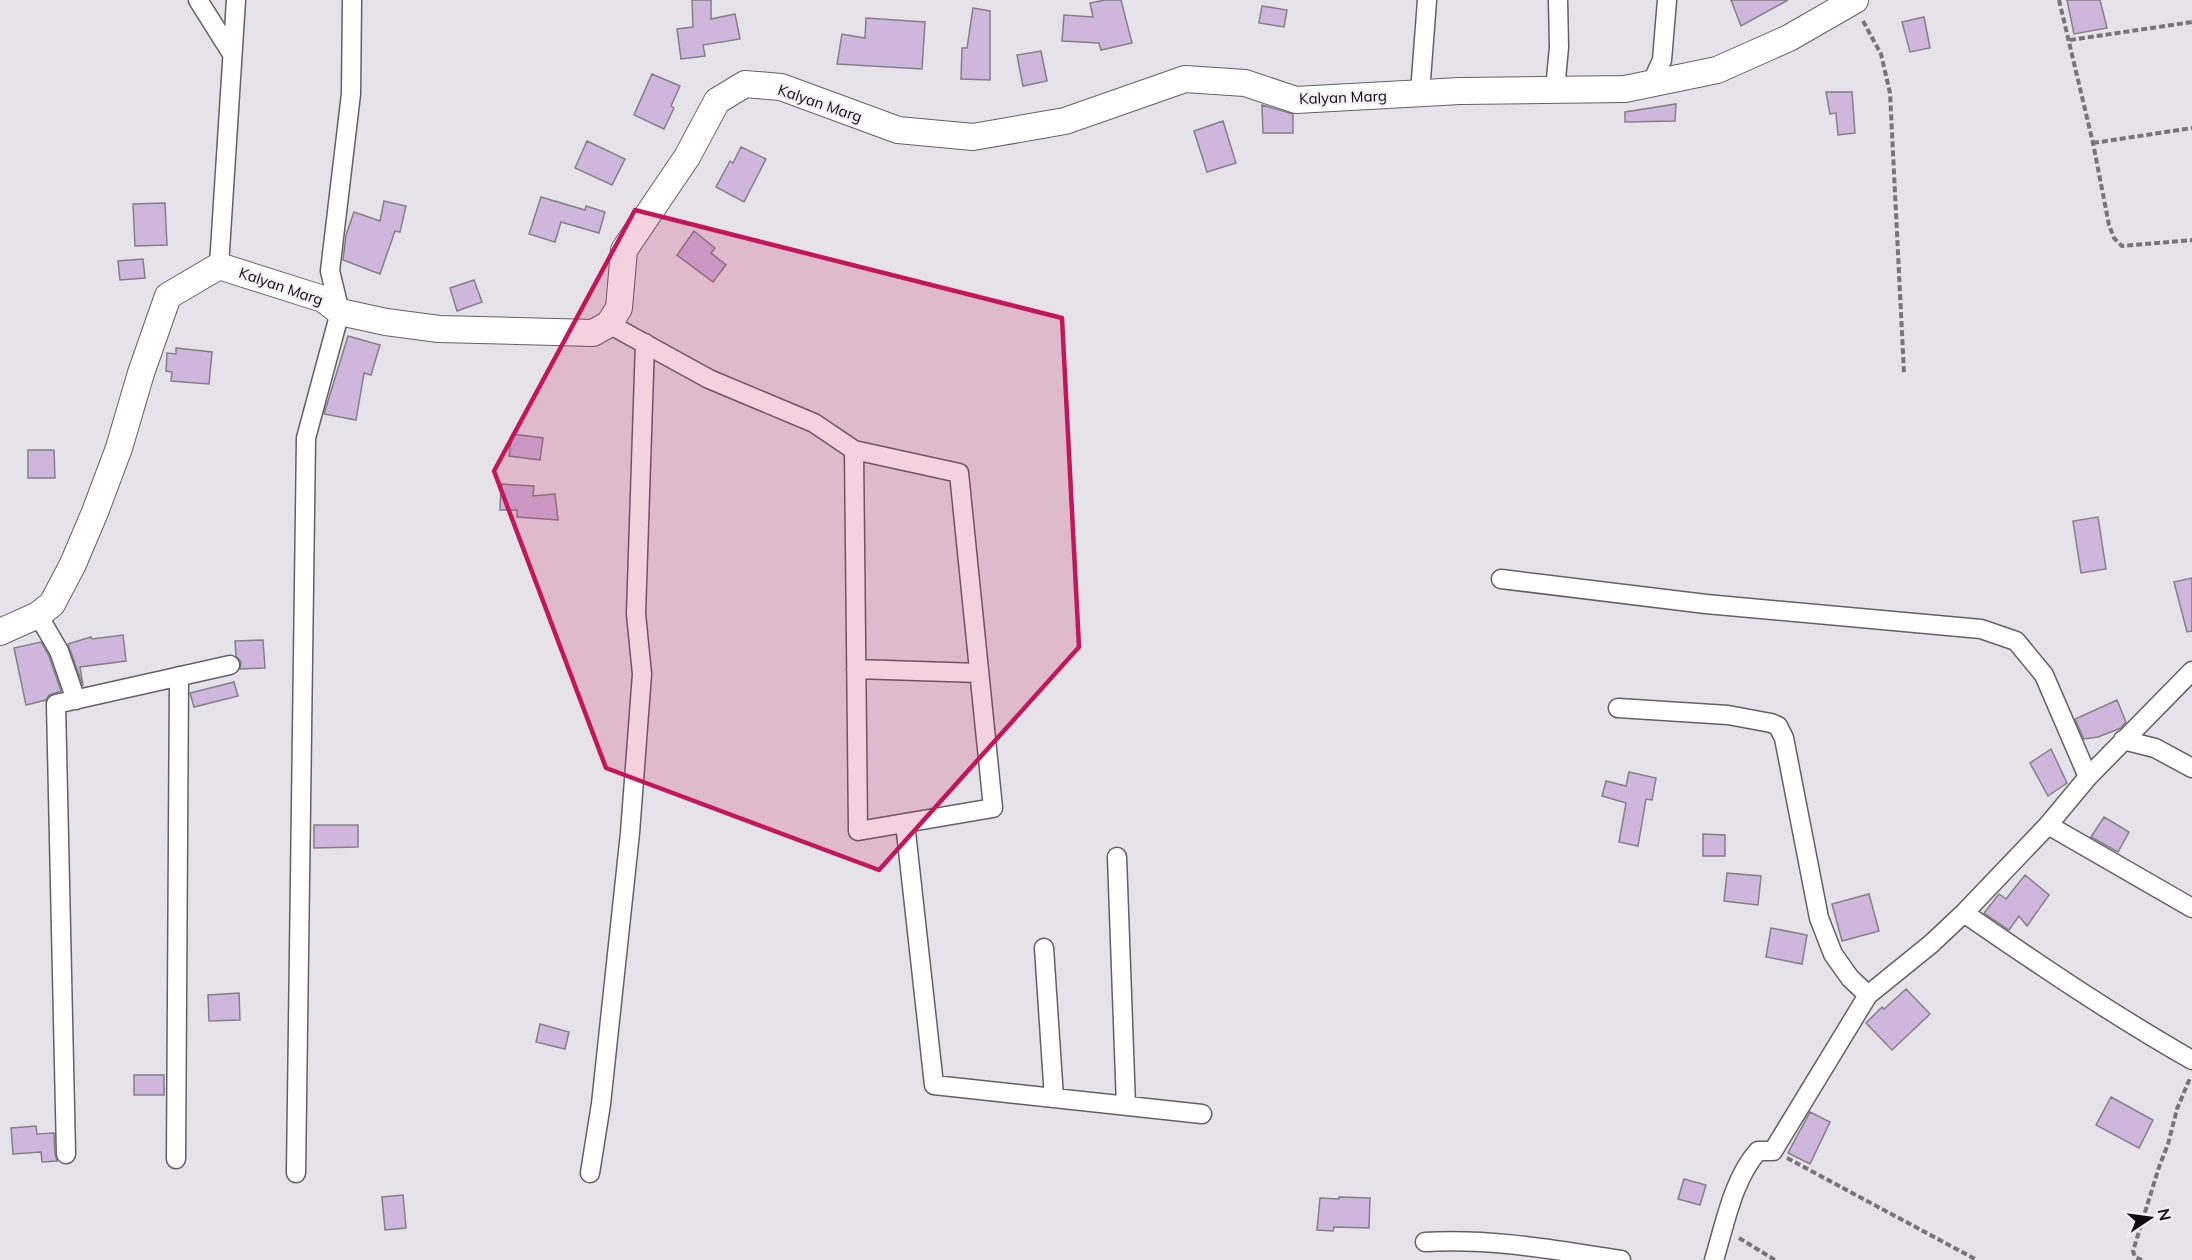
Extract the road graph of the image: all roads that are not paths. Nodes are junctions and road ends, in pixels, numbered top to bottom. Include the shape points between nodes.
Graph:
1 (198, 0) edge
2 (236, 0) edge
3 (352, 0) edge
4 (1426, 0) edge
5 (1558, 0) edge
6 (1667, 0) edge
7 (1854, 1) edge
8 (232, 54) junction
9 (1651, 84) junction
10 (1555, 90) junction
11 (1420, 93) junction
12 (219, 266) junction
13 (340, 312) junction
14 (609, 324) junction
15 (645, 343) junction
16 (854, 450) junction
17 (1501, 579) dead end
18 (38, 615) junction
19 (0, 632) edge
20 (230, 665) dead end
21 (856, 669) junction
22 (2192, 670) edge
23 (979, 673) junction
24 (179, 676) junction
25 (76, 700) junction
26 (1618, 708) dead end
27 (2123, 740) junction
28 (2192, 768) edge
29 (2088, 777) junction
30 (905, 823) junction
31 (2048, 825) junction
32 (1117, 857) dead end
33 (2192, 908) edge
34 (1964, 913) junction
35 (1044, 948) dead end
36 (1868, 995) junction
37 (2192, 1060) edge
38 (1054, 1098) junction
39 (1126, 1106) junction
40 (1202, 1114) dead end
41 (66, 1154) dead end
42 (176, 1159) dead end
43 (296, 1173) dead end
44 (590, 1173) dead end
45 (1425, 1242) dead end
46 (1621, 1260) edge
47 (1714, 1260) edge

1 - 8 street
2 - 8 street
3 - 13 street via 351,94 330,271
4 - 11 street
5 - 10 street
6 - 9 street via 1662,60
7 - 9 street, Kalyan Marg via 1789,38 1717,70
8 - 12 street
9 - 10 street, Kalyan Marg via 1625,90
10 - 11 street, Kalyan Marg
11 - 14 street, Kalyan Marg via 1296,100 1245,83 1185,79 1065,121 973,137 898,130 781,87 745,84 717,101 687,157 624,250 619,308
12 - 13 street, Kalyan Marg via 323,298
12 - 18 street, Kalyan Marg via 168,296 95,512 52,604
13 - 14 street, Kalyan Marg via 439,329 593,333
13 - 43 street via 306,438
14 - 15 street
15 - 16 street via 709,379 814,423
15 - 44 street via 636,614 642,674 629,844
16 - 21 street
16 - 23 street via 959,473
17 - 29 street via 1706,604 1981,629 2016,641 2044,675
18 - 19 street, Kalyan Marg
18 - 25 street via 59,651
20 - 24 street
21 - 23 street
21 - 30 street via 858,831
22 - 27 street
23 - 30 street via 993,808
24 - 25 street
24 - 42 street
25 - 41 street via 56,704
26 - 36 street via 1728,715 1778,726 1784,738 1819,918 1833,954
27 - 28 street via 2155,748
27 - 29 street
29 - 31 street
30 - 38 street via 934,1085
31 - 33 street
31 - 34 street
32 - 39 street
34 - 36 street
34 - 37 street via 2035,963
35 - 38 street
36 - 47 street via 1773,1151 1758,1151 1748,1162
38 - 39 street
39 - 40 street
45 - 46 street via 1459,1240 1527,1246

